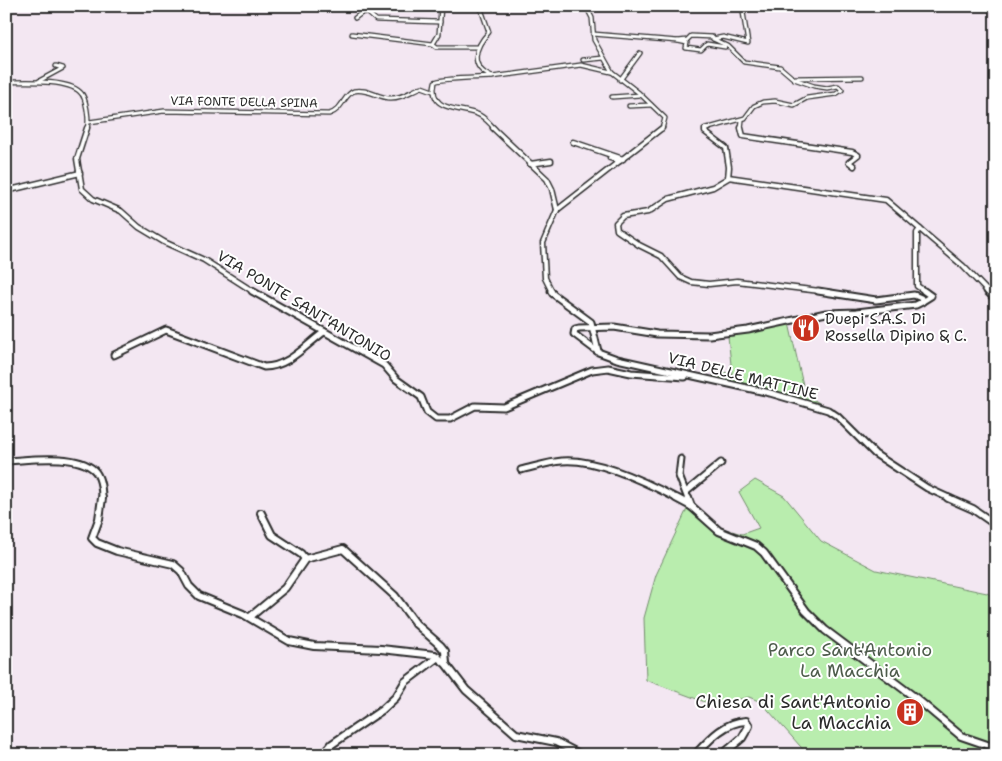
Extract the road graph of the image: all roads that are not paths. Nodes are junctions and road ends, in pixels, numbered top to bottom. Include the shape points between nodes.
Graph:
1 (441, 6) edge
2 (480, 6) edge
3 (592, 6) edge
4 (742, 6) edge
5 (355, 18) dead end
6 (440, 22) junction
7 (352, 34) dead end
8 (593, 34) junction
9 (713, 37) junction
10 (678, 41) junction
11 (433, 44) junction
12 (478, 47) junction
13 (732, 49) junction
14 (640, 53) dead end
15 (604, 58) junction
16 (583, 60) dead end
17 (56, 66) dead end
18 (612, 72) junction
19 (862, 77) dead end
20 (492, 78) junction
21 (792, 78) junction
22 (620, 80) junction
23 (6, 82) edge
24 (38, 82) junction
25 (433, 92) junction
26 (641, 95) junction
27 (612, 97) dead end
28 (651, 105) junction
29 (629, 106) dead end
30 (742, 120) junction
31 (89, 122) junction
32 (573, 142) dead end
33 (610, 158) dead end
34 (622, 160) junction
35 (551, 161) dead end
36 (530, 164) junction
37 (854, 166) dead end
38 (80, 173) junction
39 (728, 176) junction
40 (6, 191) edge
41 (556, 210) junction
42 (920, 229) junction
43 (996, 300) edge
44 (923, 301) junction
45 (590, 328) junction
46 (324, 332) junction
47 (598, 352) junction
48 (114, 355) dead end
49 (698, 378) junction
50 (681, 459) dead end
51 (6, 460) edge
52 (721, 463) dead end
53 (521, 470) dead end
54 (686, 492) junction
55 (691, 506) junction
56 (261, 513) dead end
57 (996, 526) edge
58 (305, 559) junction
59 (250, 617) junction
60 (438, 657) junction
61 (446, 664) junction
62 (996, 748) edge
63 (323, 755) edge
64 (581, 755) edge
65 (695, 755) edge
66 (722, 755) edge

1 - 6 street
2 - 12 street via 489,32
3 - 8 street via 589,12
4 - 9 street via 748,43
5 - 6 street via 363,12 376,20
6 - 11 street via 439,34
7 - 11 street
8 - 10 street
8 - 15 street
9 - 10 street via 691,36
9 - 13 street
10 - 13 street via 687,43 686,48 697,50 704,50 707,44
11 - 12 street via 437,47
12 - 20 street via 478,67
13 - 21 street via 741,60 777,67
14 - 22 street
15 - 16 street
15 - 18 street
17 - 24 street via 63,68
18 - 20 street via 581,65
18 - 22 street
19 - 21 street
20 - 25 street via 439,78
21 - 30 street via 823,88 838,86 842,90 794,104 763,102 754,106
22 - 26 street
23 - 24 street
24 - 31 street via 63,84 78,90 85,99
25 - 31 street, VIA FONTE DELLA SPINA via 422,87 403,96 387,98 355,91 350,93 342,108 330,114 164,110
25 - 36 street via 438,102 446,107 479,114
26 - 27 street
26 - 28 street
28 - 29 street
28 - 34 street via 665,118 662,129
30 - 37 street via 743,136 854,153 858,156 849,162
30 - 39 street via 704,130 726,148
31 - 38 street via 77,159
32 - 34 street
33 - 34 street
34 - 41 street
35 - 36 street
36 - 41 street via 552,189
38 - 40 street
38 - 46 street, VIA PONTE SANT'ANTONIO via 82,189 93,199 121,211 164,242 204,260
39 - 42 street via 886,200
39 - 44 street via 719,185 668,199 648,212 623,216 617,221 616,228 661,256 680,277 691,282 737,281 866,299 914,295
41 - 45 street via 543,243 545,278 554,294 591,322
42 - 43 street
42 - 44 street via 917,233 917,286 931,296
44 - 45 street via 916,305 869,311 826,312 748,330 709,335
45 - 47 street
45 - 47 street, VIA DELLE MATTINE via 577,328 574,334
46 - 48 street via 273,368 166,330
46 - 49 street, VIA PONTE SANT'ANTONIO via 384,365 396,379 421,397 427,412 436,419 450,418 476,406 504,407 592,370 608,368
47 - 49 street, VIA DELLE MATTINE
49 - 57 street, VIA DELLE MATTINE via 770,393 828,410 875,454 927,488 973,509
50 - 54 street via 679,476
51 - 59 street via 78,461 90,466 97,472 101,484 100,516 93,540 108,548 173,564 199,596
52 - 54 street
53 - 55 street via 563,461 587,463 644,481
54 - 55 street
55 - 62 street via 718,531 756,546 764,553 806,611 842,644 961,736
56 - 58 street via 272,535
58 - 59 street via 285,588
58 - 61 street via 343,550 395,596 416,624 441,646 445,651
59 - 60 street via 279,636 297,643
60 - 61 street
60 - 63 street via 405,682 382,710 332,744
61 - 64 street via 466,690 516,734 556,742
65 - 66 street via 725,727 746,721 749,726 747,734

